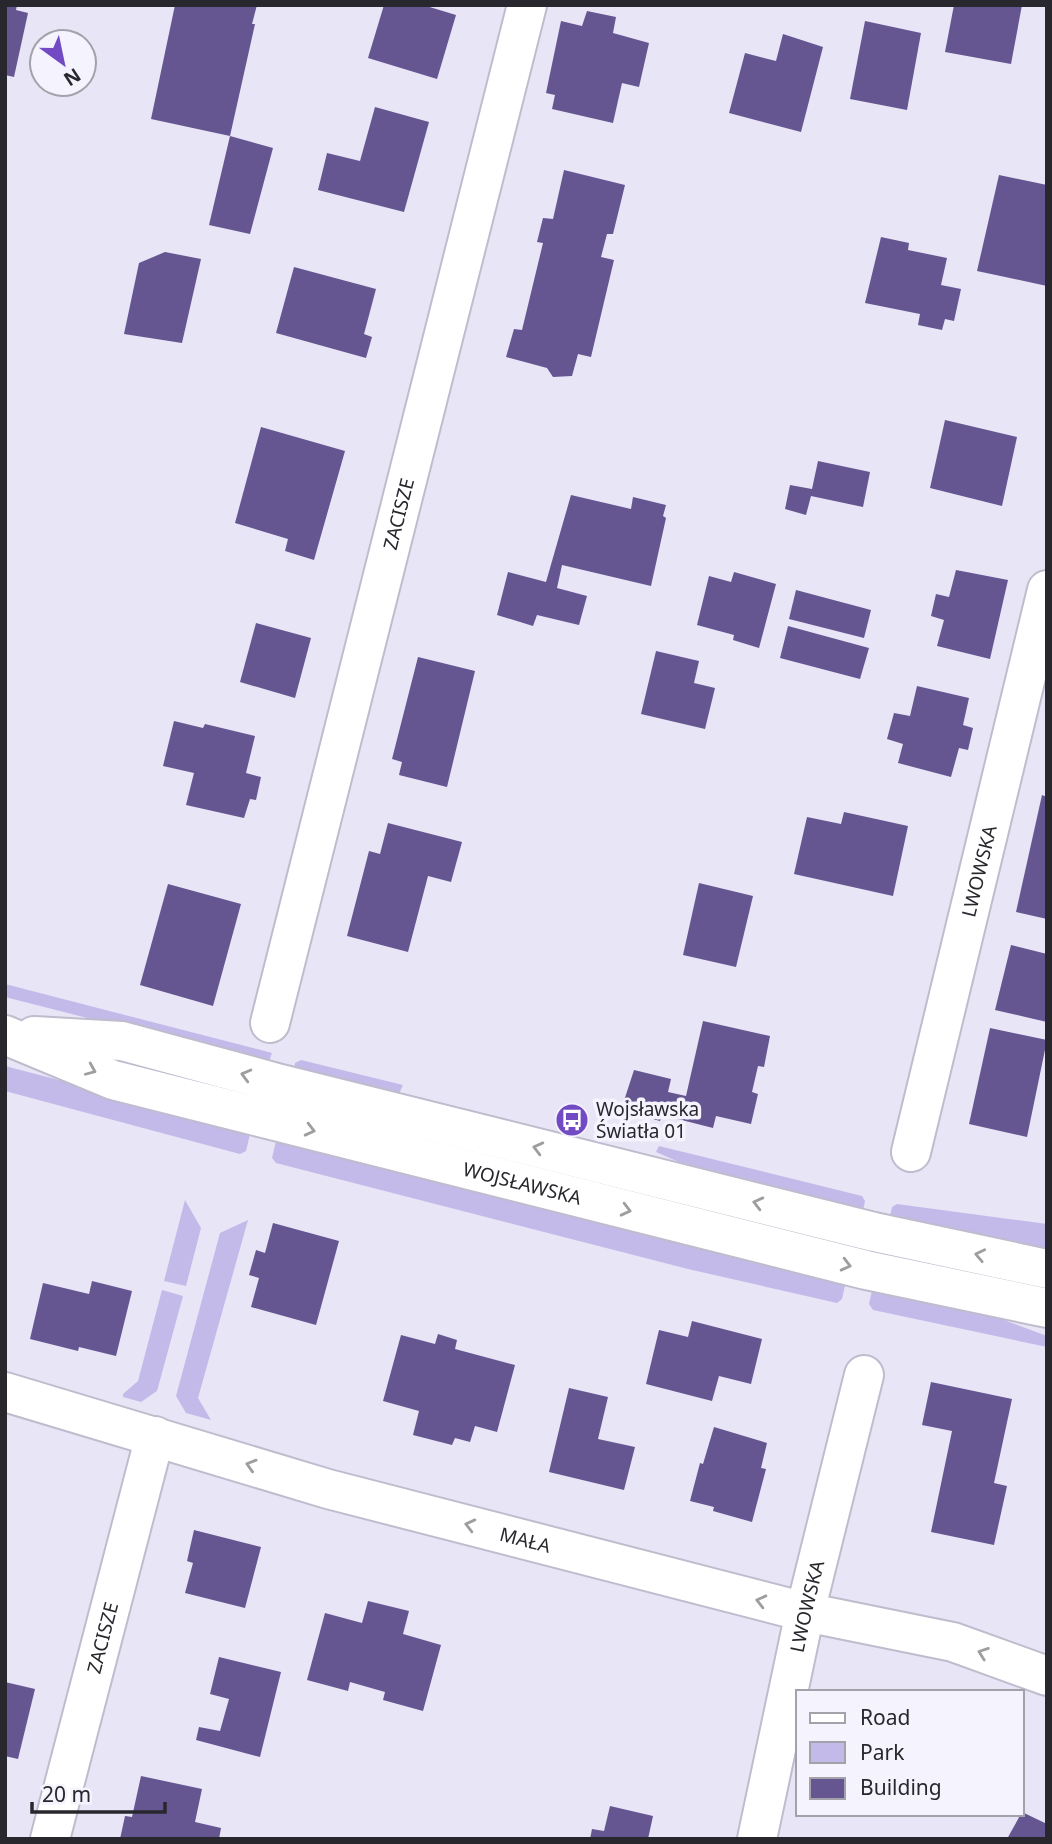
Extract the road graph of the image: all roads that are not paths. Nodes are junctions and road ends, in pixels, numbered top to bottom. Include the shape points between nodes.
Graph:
1 (527, 5) edge
2 (1047, 590) edge
3 (270, 1023) dead end
4 (5, 1034) edge
5 (911, 1152) dead end
6 (1047, 1269) edge
7 (1047, 1308) edge
8 (864, 1375) dead end
9 (5, 1392) edge
10 (155, 1436) junction
11 (805, 1612) junction
12 (1047, 1676) edge
13 (50, 1839) edge
14 (757, 1839) edge

1 - 3 street, ZACISZE
2 - 5 street, LWOWSKA
6 -> 4 street, WOJSŁAWSKA via 874,1232 122,1041
4 -> 7 street, WOJSŁAWSKA via 113,1080 866,1270
8 - 11 street, LWOWSKA
9 - 10 street, MAŁA
11 -> 10 street, MAŁA via 328,1489
10 - 13 street, ZACISZE
12 -> 11 street, MAŁA via 953,1642
11 - 14 street, LWOWSKA

